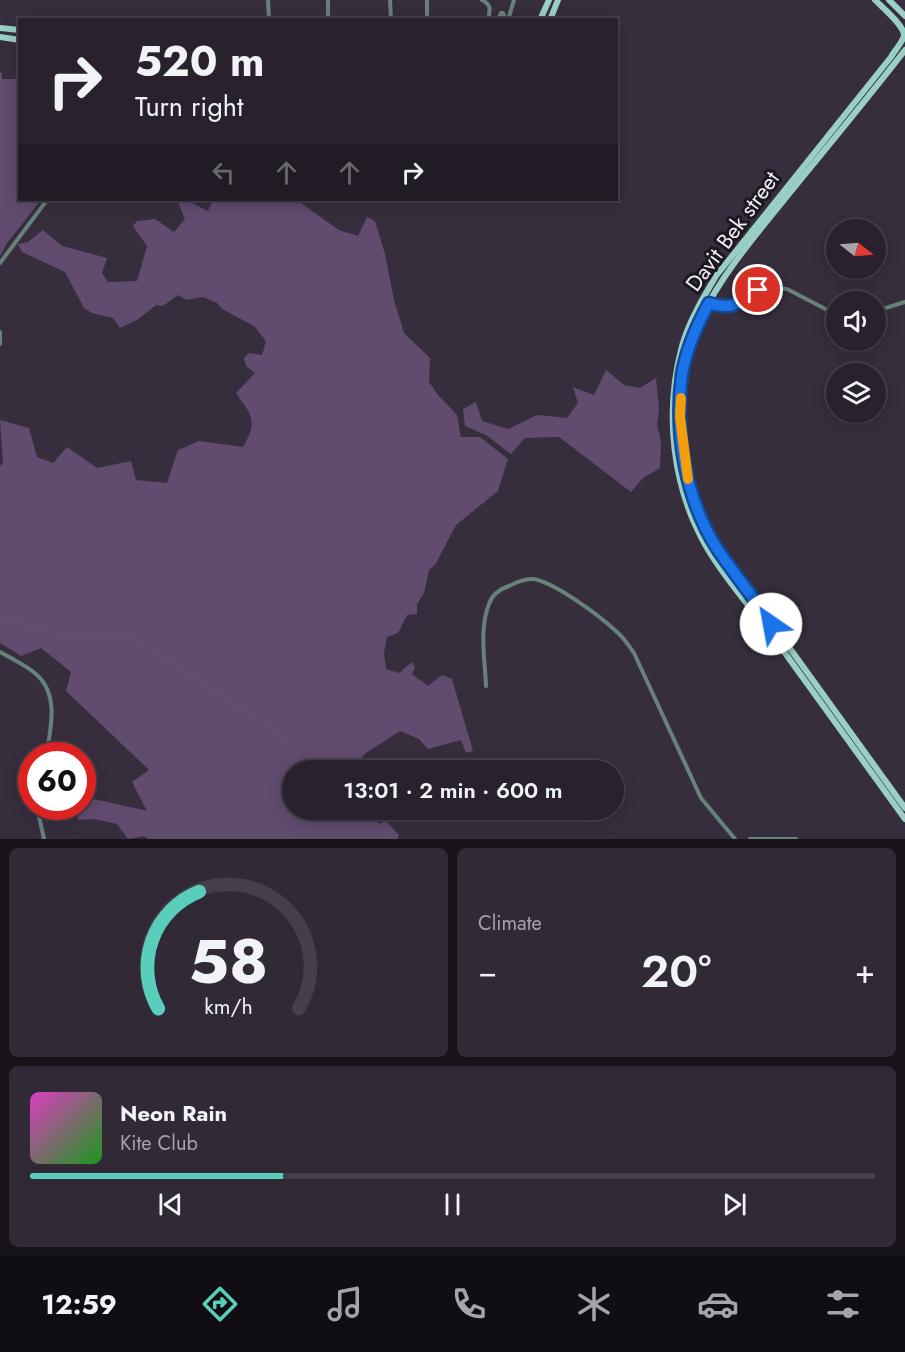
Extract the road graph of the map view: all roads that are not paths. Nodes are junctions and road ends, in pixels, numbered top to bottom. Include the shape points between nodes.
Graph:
1 (268, 0) edge
2 (328, 0) edge
3 (390, 0) edge
4 (427, 0) edge
5 (482, 0) edge
6 (514, 0) edge
7 (549, 0) edge
8 (558, 0) edge
9 (875, 0) edge
10 (889, 0) edge
11 (905, 16) edge
12 (269, 18) edge
13 (327, 18) edge
14 (391, 18) edge
15 (427, 18) edge
16 (488, 18) edge
17 (508, 18) edge
18 (541, 18) edge
19 (551, 18) edge
20 (0, 28) edge
21 (18, 30) edge
22 (0, 37) edge
23 (18, 40) edge
24 (905, 50) edge
25 (804, 170) junction
26 (46, 201) edge
27 (0, 263) edge
28 (702, 300) junction
29 (905, 302) edge
30 (709, 303) junction
31 (886, 307) edge
32 (826, 309) edge
33 (0, 332) edge
34 (0, 344) edge
35 (744, 586) junction
36 (737, 591) junction
37 (767, 624) junction
38 (0, 652) edge
39 (486, 686) dead end
40 (830, 709) junction
41 (48, 742) edge
42 (905, 807) edge
43 (905, 819) edge
44 (40, 820) edge
45 (44, 839) edge
46 (735, 839) edge
47 (750, 839) edge
48 (796, 839) edge

1 - 12 street
2 - 13 street
3 - 14 street
4 - 15 street
5 - 16 street via 489,5
6 - 17 street
7 - 18 main road
8 - 19 main road
9 - 25 main road, Davit Bek street via 902,26 904,36
10 - 11 main road
20 - 21 main road
22 - 23 main road
24 - 25 main road, Davit Bek street
25 - 28 main road, Davit Bek street via 716,276
25 - 30 main road, Davit Bek street
26 - 27 street
28 - 30 street
28 - 36 main road, Davit Bek street via 682,345 674,402 674,447 692,519
29 - 31 street
30 - 32 street via 733,306 758,290 778,288
30 - 35 main road, Davit Bek street via 690,344 682,375 681,432 696,507 709,536
33 - 34 street
35 - 36 main road via 736,586
35 - 37 main road, Davit Bek street
36 - 37 main road, Davit Bek street
37 - 40 main road, Davit Bek street
38 - 41 street via 45,683 52,714
39 - 46 street via 483,625 489,602 500,590 514,584 530,579 547,583 584,606 627,642 701,798
40 - 42 main road, Davit Bek street
40 - 43 main road, Davit Bek street
44 - 45 street
47 - 48 street

